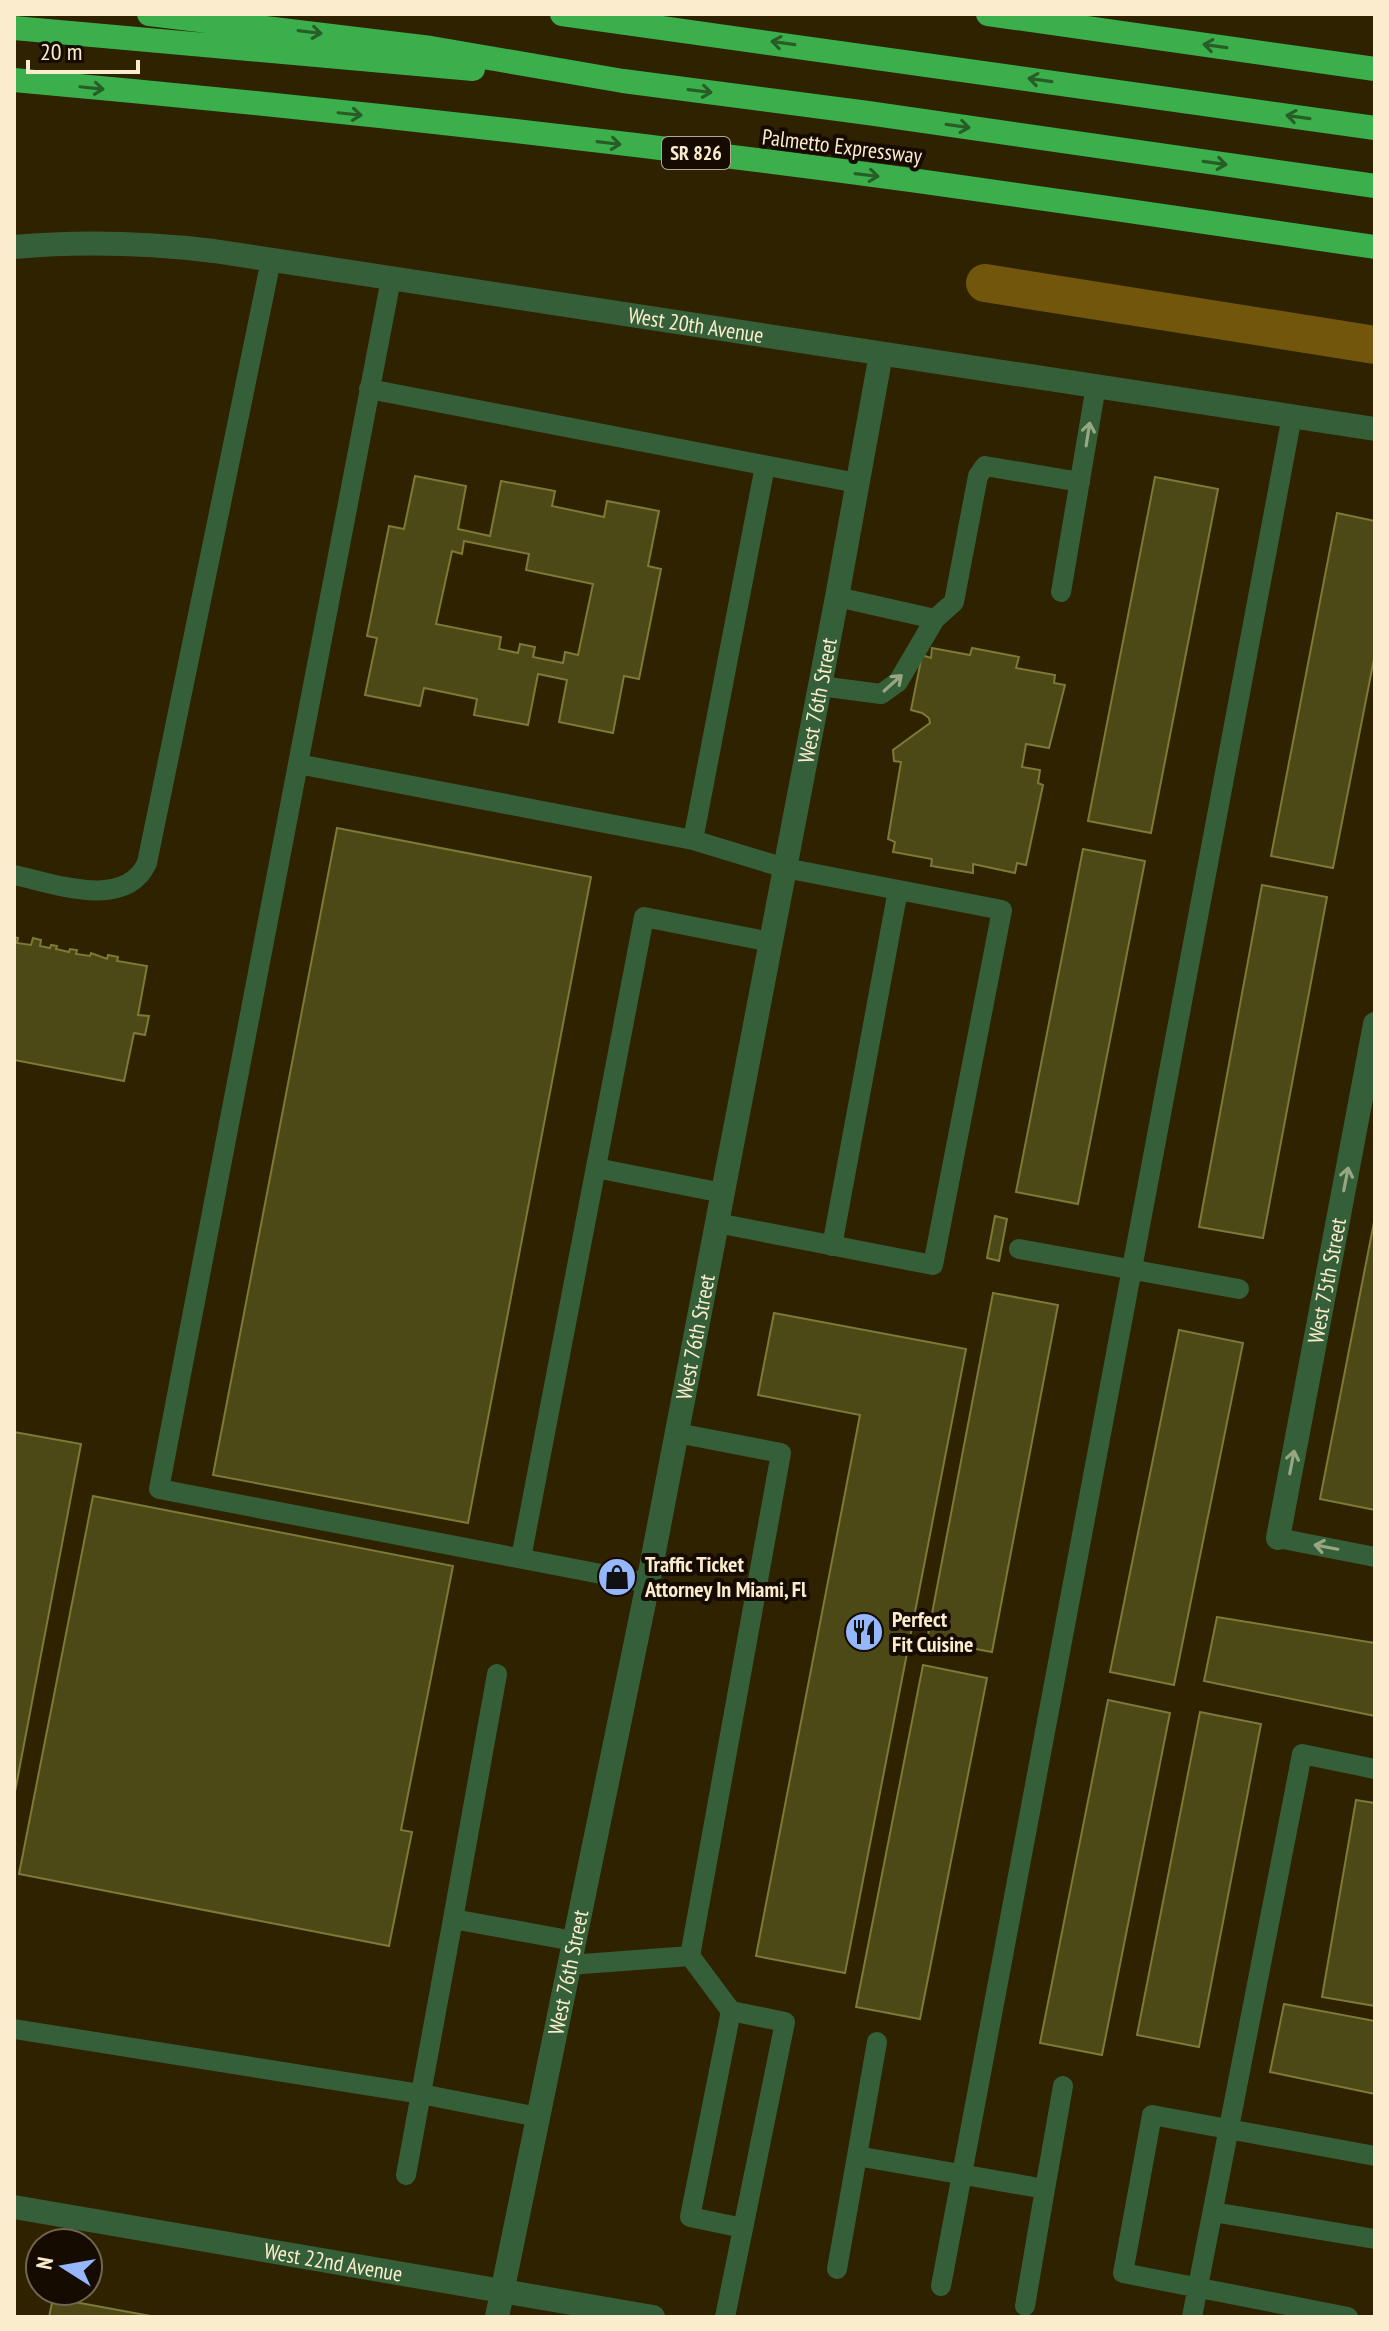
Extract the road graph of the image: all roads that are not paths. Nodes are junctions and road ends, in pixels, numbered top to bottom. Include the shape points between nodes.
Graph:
1 (149, 14) edge
2 (562, 14) edge
3 (988, 14) edge
4 (14, 28) edge
5 (1375, 69) edge
6 (14, 80) edge
7 (623, 81) junction
8 (1375, 128) edge
9 (1375, 186) edge
10 (14, 247) edge
11 (1375, 247) edge
12 (271, 260) junction
13 (391, 279) junction
14 (881, 354) junction
15 (1096, 386) junction
16 (369, 389) junction
17 (1292, 416) junction
18 (1375, 429) edge
19 (765, 466) junction
20 (1080, 482) junction
21 (857, 483) junction
22 (1061, 592) dead end
23 (837, 597) junction
24 (935, 619) junction
25 (820, 686) junction
26 (298, 764) junction
27 (693, 840) junction
28 (785, 868) junction
29 (14, 875) edge
30 (898, 890) junction
31 (771, 942) junction
32 (1375, 1024) edge
33 (596, 1168) junction
34 (723, 1193) junction
35 (717, 1223) junction
36 (832, 1246) junction
37 (1019, 1249) dead end
38 (1132, 1271) junction
39 (1239, 1289) dead end
40 (677, 1433) junction
41 (1278, 1538) joint
42 (1375, 1557) edge
43 (521, 1558) junction
44 (648, 1583) junction
45 (497, 1674) dead end
46 (1375, 1769) edge
47 (453, 1919) junction
48 (572, 1953) junction
49 (690, 1956) junction
50 (731, 2011) junction
51 (14, 2029) edge
52 (877, 2042) dead end
53 (1063, 2086) dead end
54 (421, 2094) junction
55 (538, 2117) junction
56 (1229, 2128) junction
57 (857, 2156) junction
58 (1375, 2156) edge
59 (406, 2175) dead end
60 (962, 2175) junction
61 (1045, 2189) junction
62 (14, 2207) edge
63 (1213, 2212) junction
64 (743, 2228) junction
65 (1375, 2239) edge
66 (837, 2269) dead end
67 (941, 2286) dead end
68 (1198, 2288) junction
69 (502, 2291) junction
70 (1025, 2306) dead end
71 (497, 2317) edge
72 (653, 2317) edge
73 (725, 2317) edge
74 (1192, 2317) edge
75 (1348, 2317) edge

1 -> 7 highway via 431,48
8 -> 2 highway
5 -> 3 highway
4 - 7 highway
6 -> 11 highway, Palmetto Expressway / SR 826 via 463,126 911,180
7 -> 9 highway
10 - 12 street, West 20th Avenue via 128,243
12 - 13 street, West 20th Avenue
12 - 29 lane via 147,863 136,880 104,890
13 - 14 street, West 20th Avenue
13 - 16 lane
14 - 15 street, West 20th Avenue
14 - 21 street, West 76th Street
15 - 17 street, West 20th Avenue
20 -> 15 lane
16 - 19 lane
16 - 26 lane
17 - 18 street, West 20th Avenue
17 - 38 lane
19 - 21 lane
19 - 27 lane
20 - 22 lane
20 - 24 lane via 985,466 978,476 954,602
21 - 23 street, West 76th Street
23 - 24 lane
23 - 25 street, West 76th Street
25 -> 24 lane via 881,694 898,682
25 - 28 street, West 76th Street
26 - 27 lane
26 - 43 lane via 159,1489
27 - 28 lane
28 - 30 lane
28 - 31 street, West 76th Street
30 - 36 lane
30 - 36 lane via 1002,910 933,1265
31 - 33 lane via 644,917
31 - 34 street, West 76th Street
41 -> 32 street, West 75th Street
33 - 34 lane
33 - 43 lane
34 - 35 street, West 76th Street
35 - 36 lane
35 - 40 street, West 76th Street
37 - 38 lane
38 - 39 lane
38 - 60 lane
40 - 44 street, West 76th Street
40 - 49 lane via 781,1453
42 -> 41 lane
43 - 44 lane
44 - 48 street, West 76th Street
45 - 47 lane
46 - 56 lane via 1302,1754
47 - 48 lane
47 - 54 lane
48 - 49 lane
48 - 55 street, West 76th Street
49 - 50 lane
50 - 64 lane via 690,2217
50 - 64 lane via 785,2022
51 - 54 lane
52 - 57 lane
53 - 61 lane
54 - 55 lane
54 - 59 lane
55 - 69 street, West 76th Street
56 - 58 lane
56 - 63 lane
56 - 68 lane via 1152,2115 1123,2273
57 - 60 lane
57 - 66 lane
60 - 61 lane
60 - 67 lane
61 - 70 lane
62 - 69 street, West 22nd Avenue
63 - 65 lane
63 - 68 lane
64 - 73 lane
68 - 74 lane
68 - 75 lane
69 - 71 street, West 76th Street
69 - 72 street, West 22nd Avenue

